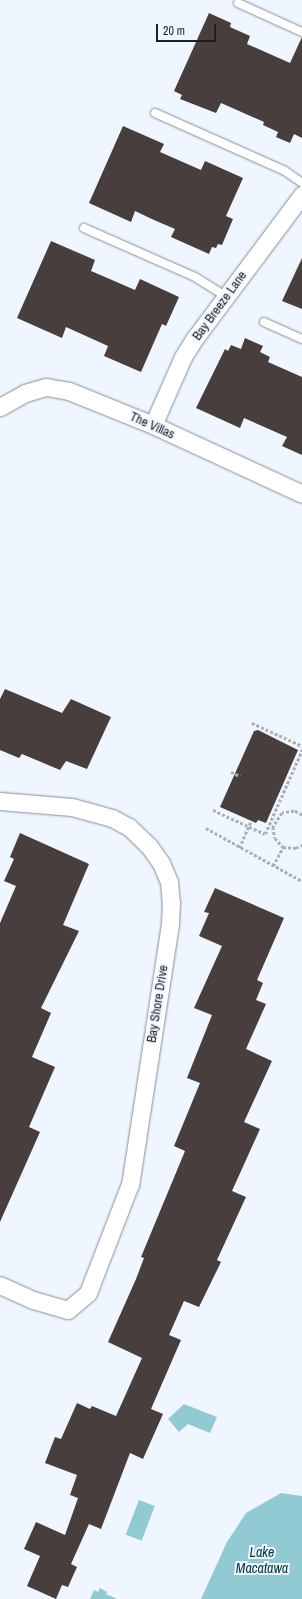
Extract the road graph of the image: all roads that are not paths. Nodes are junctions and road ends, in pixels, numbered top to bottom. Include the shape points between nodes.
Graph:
1 (238, 4) dead end
2 (302, 32) edge
3 (156, 113) dead end
4 (302, 183) edge
5 (302, 195) edge
6 (84, 228) dead end
7 (226, 296) junction
8 (264, 322) dead end
9 (302, 339) edge
10 (0, 407) edge
11 (152, 426) junction
12 (302, 494) edge
13 (0, 801) edge
14 (0, 1285) edge

1 - 2 lane
3 - 4 lane via 285,171
5 - 7 street, Bay Breeze Lane
6 - 7 lane via 195,277
7 - 11 street, Bay Breeze Lane via 183,357
8 - 9 lane
10 - 11 street, The Villas via 25,393 46,386 69,391
11 - 12 street, The Villas
13 - 14 street, Bay Shore Drive via 72,807 112,818 129,827 149,846 169,882 170,924 130,1184 88,1293 68,1310 33,1300

